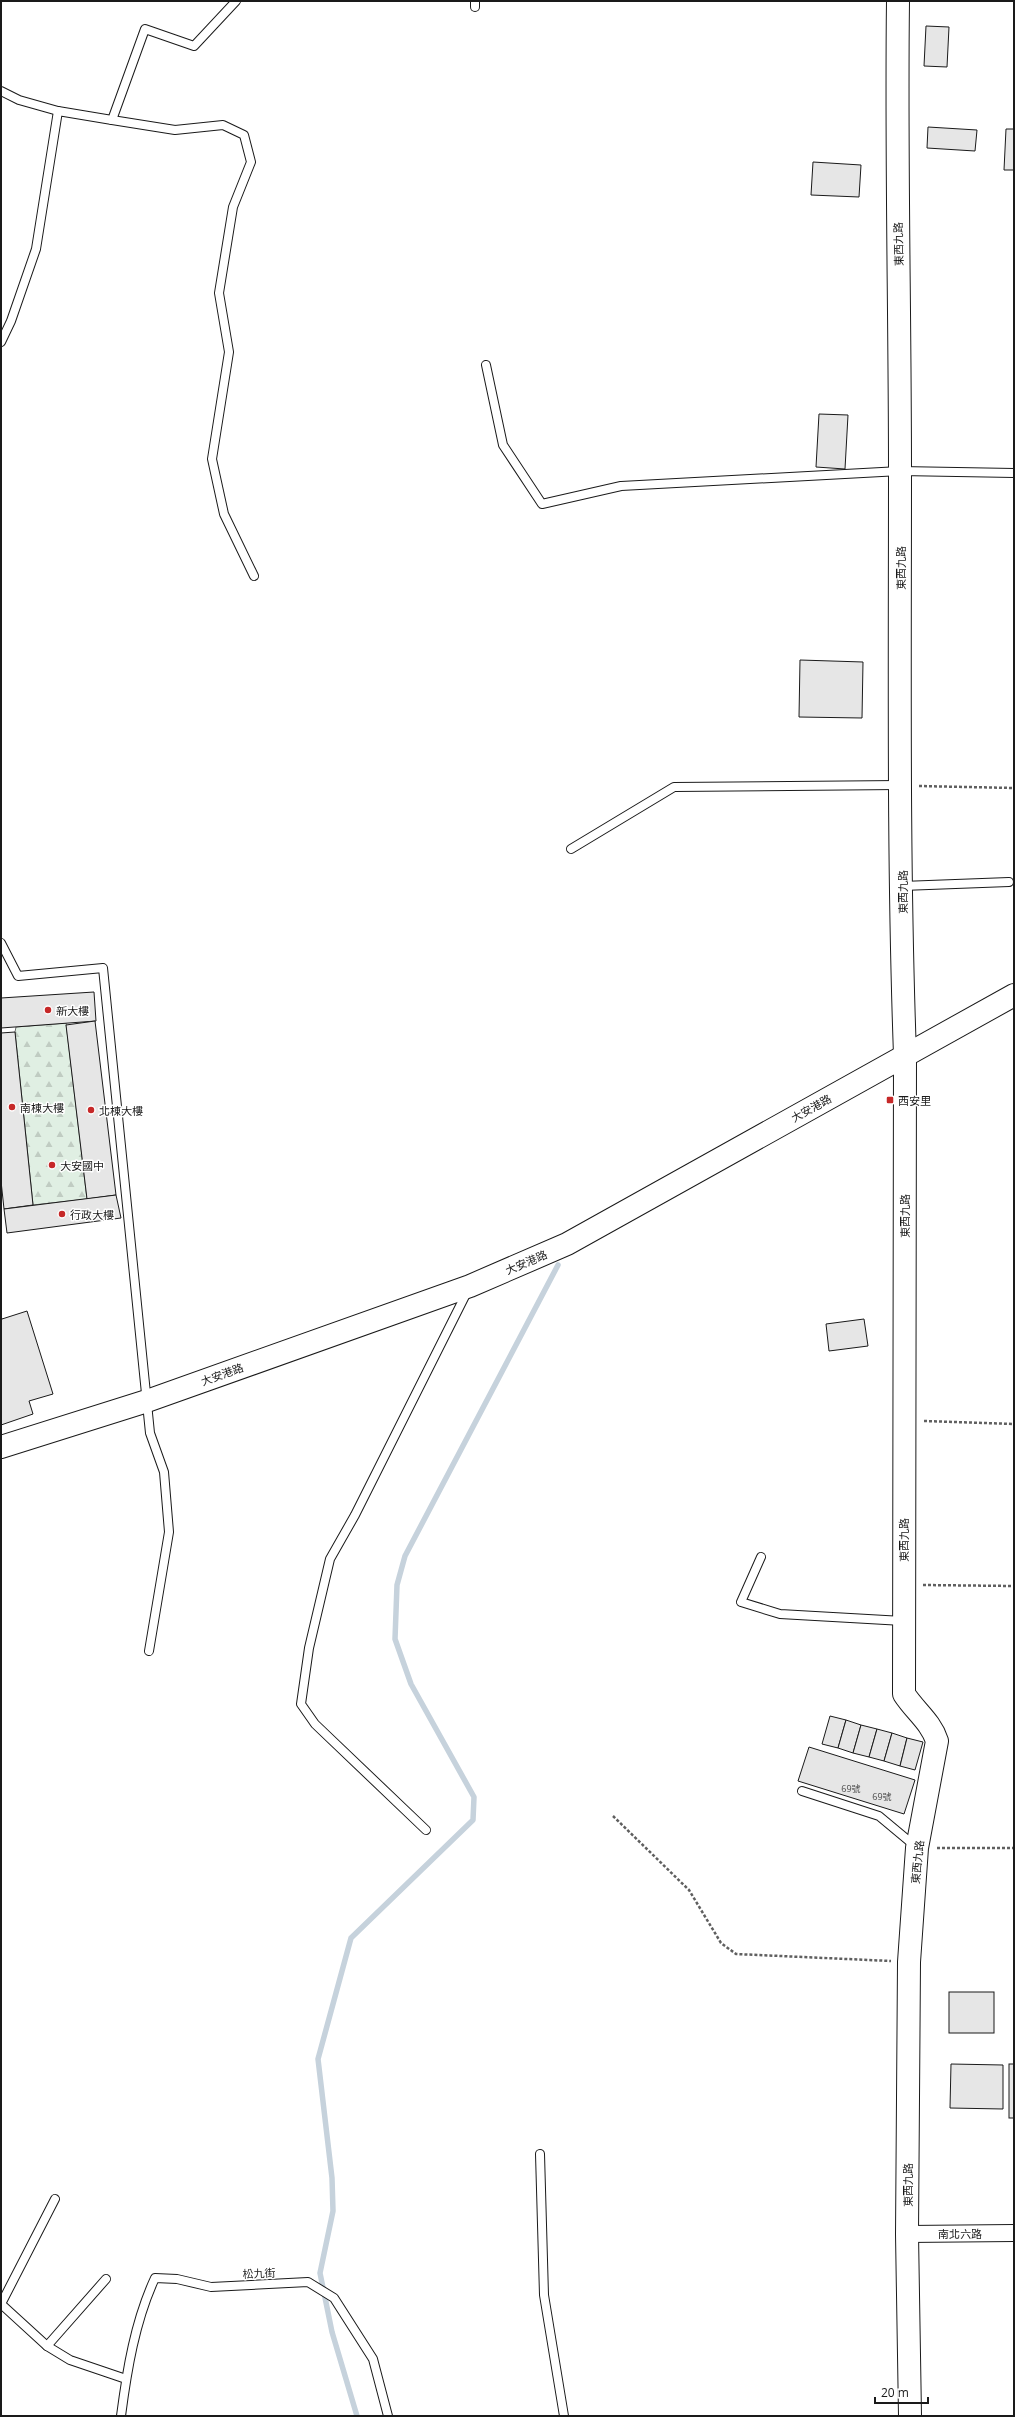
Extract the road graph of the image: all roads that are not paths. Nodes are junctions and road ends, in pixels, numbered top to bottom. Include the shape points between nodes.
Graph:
1 (236, 1) edge
2 (898, 1) edge
3 (1, 91) edge
4 (58, 111) junction
5 (112, 120) junction
6 (1, 342) edge
7 (486, 365) dead end
8 (900, 471) junction
9 (1014, 473) edge
10 (254, 576) dead end
11 (900, 785) junction
12 (571, 849) dead end
13 (1009, 882) dead end
14 (902, 886) junction
15 (1, 943) edge
16 (1014, 995) edge
17 (905, 1055) junction
18 (470, 1286) junction
19 (147, 1401) junction
20 (1, 1447) edge
21 (761, 1557) dead end
22 (903, 1621) junction
23 (149, 1651) dead end
24 (802, 1791) dead end
25 (426, 1830) dead end
26 (917, 1848) junction
27 (540, 2154) dead end
28 (55, 2199) dead end
29 (1014, 2233) edge
30 (907, 2234) junction
31 (106, 2279) dead end
32 (1, 2304) edge
33 (47, 2346) junction
34 (126, 2379) junction
35 (121, 2416) edge
36 (388, 2416) edge
37 (564, 2416) edge
38 (910, 2416) edge

1 - 5 lane via 194,46 145,29
2 - 8 street, 東西九路 via 896,146 900,286
3 - 4 lane via 19,100
4 - 5 lane
4 - 6 lane via 36,249
5 - 10 lane via 175,130 223,125 244,135 251,162 234,207 219,293 229,352 212,459 224,514
7 - 8 lane via 502,445 542,504 621,486
8 - 9 lane
8 - 11 street, 東西九路
11 - 12 lane via 674,787
11 - 14 street, 東西九路
13 - 14 lane
14 - 17 street, 東西九路 via 901,951
15 - 19 lane via 18,976 103,968
16 - 17 street, 大安港路
17 - 18 street, 大安港路 via 567,1244
17 - 22 street, 東西九路
18 - 19 street, 大安港路
18 - 25 lane via 355,1515 330,1559 309,1648 301,1704 315,1724
19 - 20 street, 大安港路
19 - 23 lane via 150,1433 164,1472 168,1532
21 - 22 lane via 741,1602 780,1614
22 - 26 street, 東西九路 via 904,1694 913,1709 932,1727 937,1741
24 - 26 lane via 879,1816
26 - 30 street, 東西九路 via 909,1962
27 - 37 lane via 544,2295
28 - 32 lane
29 - 30 street, 南北六路
30 - 38 street, 東西九路
31 - 33 lane
32 - 33 lane
33 - 34 lane via 70,2360
34 - 35 lane, 松九街
34 - 36 lane, 松九街 via 145,2300 155,2278 177,2279 211,2287 308,2282 334,2298 373,2359

